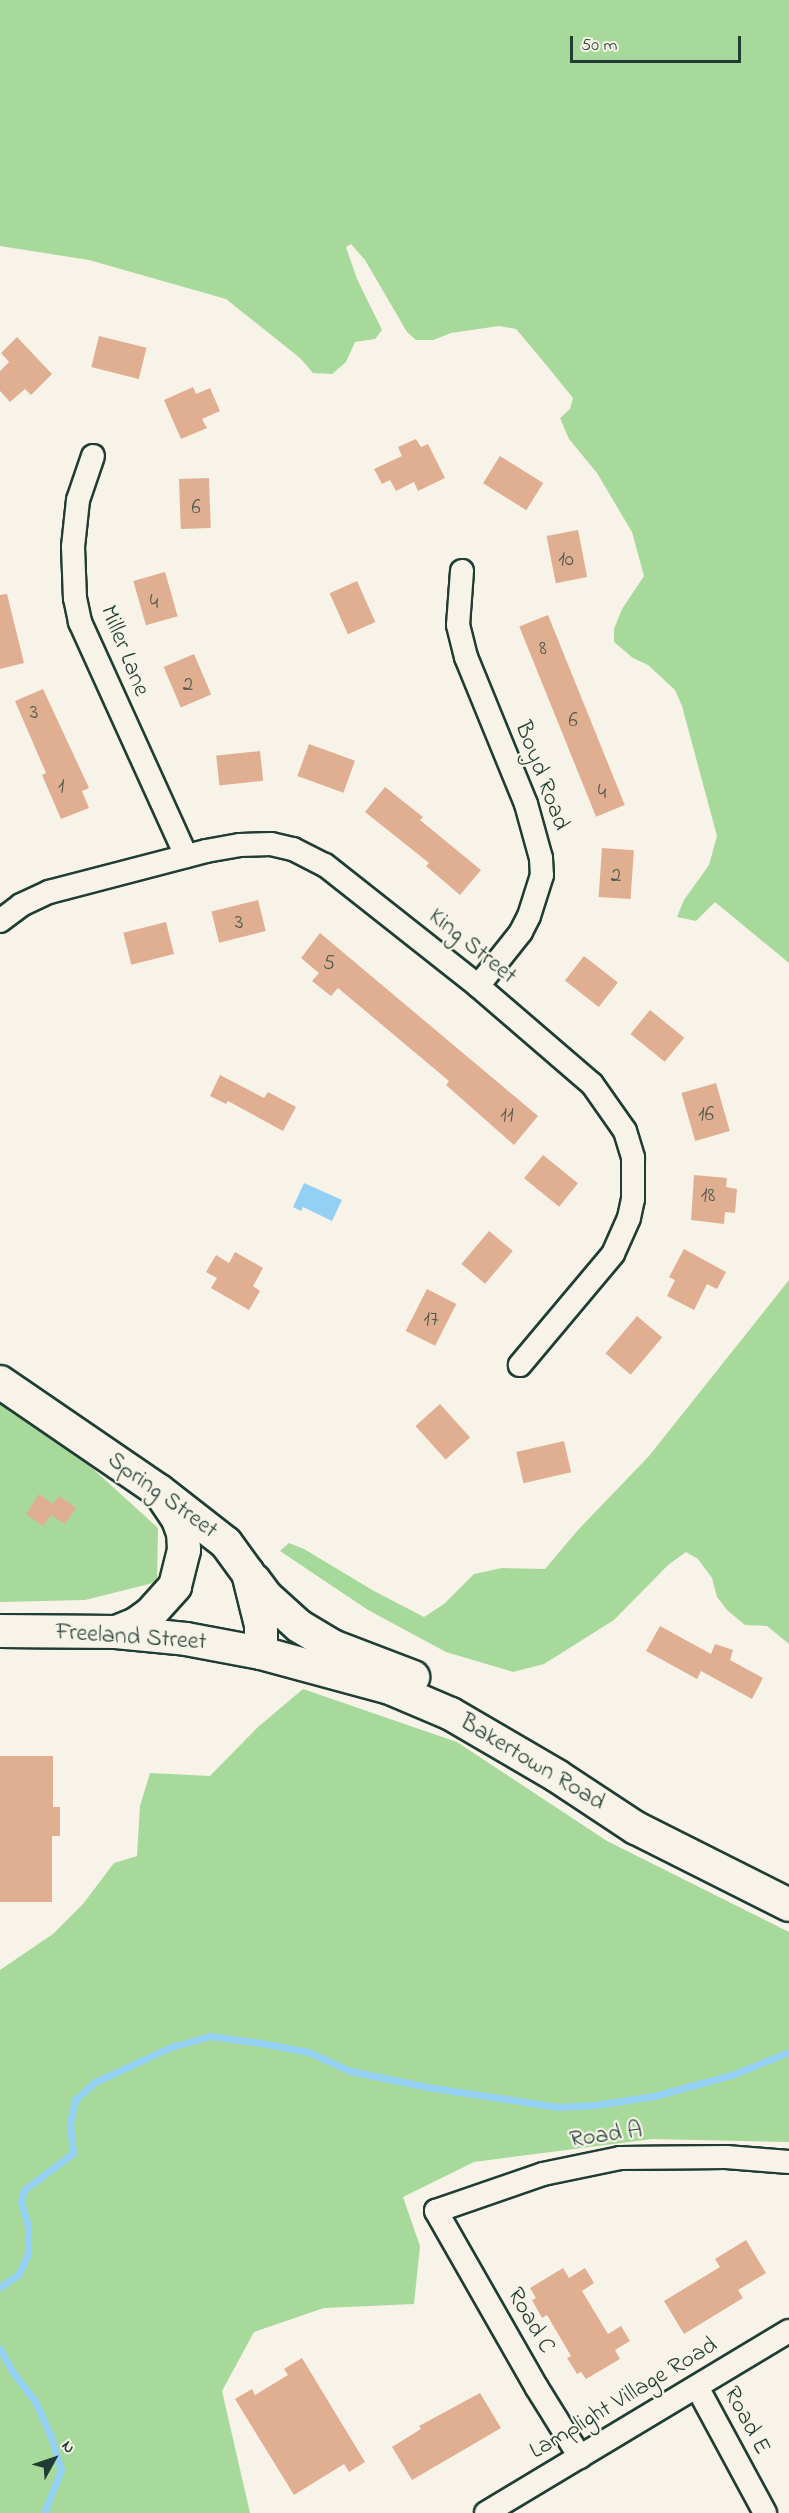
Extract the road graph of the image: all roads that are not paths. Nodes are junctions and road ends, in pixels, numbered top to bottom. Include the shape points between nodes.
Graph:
1 (93, 456) dead end
2 (462, 571) dead end
3 (186, 855) junction
4 (0, 921) edge
5 (478, 986) junction
6 (520, 1365) dead end
7 (0, 1382) edge
8 (158, 1490) junction
9 (248, 1573) junction
10 (0, 1631) edge
11 (116, 1632) junction
12 (261, 1653) junction
13 (557, 1776) junction
14 (789, 1905) edge
15 (789, 2162) edge
16 (436, 2211) joint
17 (789, 2331) edge
18 (697, 2387) junction
19 (580, 2457) junction
20 (486, 2513) edge
21 (765, 2513) edge

1 - 3 street, Miller Lane via 78,500 73,547 80,622
2 - 5 street, Boyd Road via 458,625 466,657 526,804 542,875 521,932
3 - 4 street, King Street via 49,892 21,905
3 - 5 street, King Street via 257,844 301,852 344,878
5 - 6 street, King Street via 592,1084 625,1131 633,1158 633,1199 613,1254
7 - 8 street, Spring Street
8 - 9 street, Spring Street via 226,1543
8 - 11 street via 183,1533 181,1569 164,1600 136,1624
9 - 12 street, Spring Street via 261,1624
9 - 13 street via 284,1614 332,1646 462,1697 494,1714
10 - 11 street, Freeland Street
11 - 12 street, Freeland Street via 186,1639
12 - 13 street, Bakertown Road via 420,1700 466,1722
13 - 14 street, Bakertown Road via 636,1828
15 - 16 street, Road A via 691,2156 620,2158 543,2174
16 - 19 street, Road C
17 - 18 street, Lamplight Village Road
18 - 19 street, Lamplight Village Road
18 - 21 street, Road E
19 - 20 street, Lamplight Village Road

